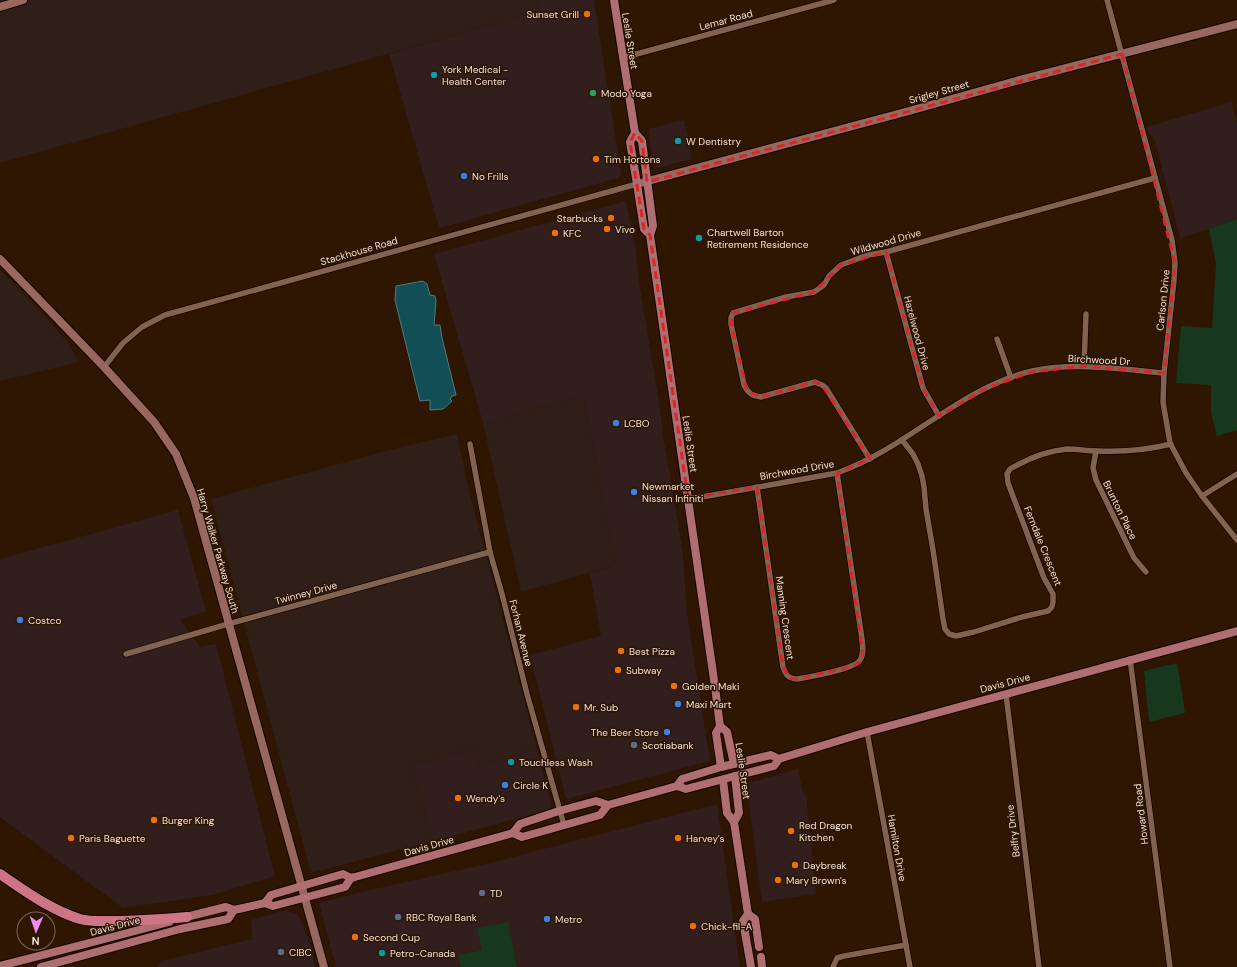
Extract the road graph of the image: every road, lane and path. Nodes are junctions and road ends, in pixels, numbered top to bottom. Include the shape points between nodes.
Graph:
1 (23, 0) edge
2 (614, 0) edge
3 (834, 0) edge
4 (1107, 0) edge
5 (0, 6) edge
6 (1237, 24) edge
7 (1122, 54) junction
8 (622, 58) junction
9 (635, 133) junction
10 (1155, 178) junction
11 (647, 182) junction
12 (638, 184) junction
13 (650, 235) junction
14 (886, 252) junction
15 (0, 258) edge
16 (1086, 314) dead end
17 (997, 339) dead end
18 (1084, 366) junction
19 (104, 367) junction
20 (1164, 373) junction
21 (1011, 378) junction
22 (939, 416) junction
23 (902, 440) junction
24 (470, 444) dead end
25 (1171, 444) junction
26 (1096, 451) junction
27 (870, 458) junction
28 (837, 473) junction
29 (1237, 474) edge
30 (756, 487) junction
31 (1202, 496) junction
32 (688, 498) junction
33 (1237, 540) edge
34 (490, 552) junction
35 (1146, 572) dead end
36 (228, 624) junction
37 (1237, 631) edge
38 (126, 654) dead end
39 (1130, 659) junction
40 (1006, 694) junction
41 (720, 726) junction
42 (867, 732) junction
43 (780, 758) junction
44 (734, 764) junction
45 (721, 767) junction
46 (735, 776) junction
47 (723, 780) junction
48 (677, 786) junction
49 (608, 806) junction
50 (559, 811) junction
51 (734, 822) junction
52 (564, 825) junction
53 (513, 832) junction
54 (0, 874) edge
55 (351, 878) junction
56 (302, 886) junction
57 (305, 898) junction
58 (265, 903) junction
59 (234, 910) junction
60 (748, 914) junction
61 (187, 917) junction
62 (906, 945) junction
63 (759, 948) joint
64 (760, 957) joint
65 (0, 966) edge
66 (41, 967) edge
67 (324, 967) edge
68 (751, 967) edge
69 (762, 967) edge
70 (833, 967) edge
71 (910, 967) edge
72 (1039, 967) edge
73 (1170, 967) edge

1 - 5 street
2 - 8 main road, Leslie Street
3 - 8 street, Lemar Road
4 - 7 street, Carlson Drive
6 - 7 street, Srigley Street
7 - 10 street, Carlson Drive
7 - 11 street, Srigley Street
8 - 9 main road, Leslie Street
9 - 11 main road, Leslie Street via 642,141
9 - 12 main road, Leslie Street via 630,142
10 - 14 street, Wildwood Drive
10 - 20 street, Carlson Drive via 1172,240 1175,263
11 - 12 street, Srigley Street
11 - 13 main road, Leslie Street via 653,226
12 - 13 main road, Leslie Street via 644,228
12 - 19 street, Stackhouse Road via 165,315 142,327 123,343
13 - 32 main road, Leslie Street
14 - 22 street, Hazelwood Drive via 923,388
14 - 27 street, Wildwood Drive via 868,255 841,265 824,285 814,292 786,297 733,313 731,318 744,386 749,393 761,397 815,382 822,384
15 - 19 street, Harry Walker Parkway South
16 - 18 street
17 - 21 street
18 - 20 street, Birchwood Dr
18 - 21 street, Birchwood Dr via 1055,367
19 - 36 street, Harry Walker Parkway South via 154,422 176,454 194,498
20 - 25 street, Carlson Drive via 1163,402
21 - 22 street via 987,388
22 - 23 street
23 - 26 street, Ferndale Crescent via 913,454 922,476 945,630 956,636 1048,611 1052,607 1053,594 1044,578 1008,483 1007,474 1015,466 1045,453 1066,449
23 - 27 street, Birchwood Drive
24 - 34 street, Forhan Avenue
25 - 26 street, Ferndale Crescent via 1132,451
25 - 31 street, Carlson Drive
26 - 35 street, Brunton Place via 1093,468 1096,480 1134,558
27 - 28 street, Birchwood Drive
28 - 30 street, Birchwood Drive
28 - 30 street, Manning Crescent via 863,654 860,662 850,667 797,679 785,675 783,667
29 - 31 street
30 - 32 street, Birchwood Drive
31 - 33 street, Carlson Drive
32 - 41 main road, Leslie Street
34 - 36 street, Twinney Drive
34 - 50 street, Forhan Avenue
36 - 38 street, Twinney Drive
36 - 56 street, Harry Walker Parkway South
37 - 39 main road, Davis Drive
39 - 40 main road, Davis Drive
39 - 73 street, Howard Road
40 - 42 main road, Davis Drive
40 - 72 street, Belfry Drive
41 - 44 main road, Leslie Street via 727,732
41 - 45 main road, Leslie Street via 716,734
42 - 43 main road, Davis Drive
42 - 62 street, Hamilton Drive
43 - 44 main road, Davis Drive via 771,755
43 - 46 main road, Davis Drive via 774,766
44 - 45 main road, Davis Drive
44 - 46 street, Leslie Street
45 - 47 street, Leslie Street
45 - 48 main road, Davis Drive via 682,779
46 - 47 main road, Davis Drive
46 - 51 main road, Leslie Street via 739,814
47 - 48 main road, Davis Drive via 686,789
47 - 51 main road, Leslie Street via 727,813
48 - 49 main road, Davis Drive
49 - 50 main road, Davis Drive via 596,801
49 - 52 main road, Davis Drive via 600,816
50 - 52 street, Forhan Avenue
50 - 53 main road, Davis Drive via 520,824
51 - 60 main road, Leslie Street
52 - 53 main road, Davis Drive via 522,837
53 - 55 main road, Davis Drive
54 - 61 highway via 38,900 81,919 132,921
55 - 56 main road, Davis Drive via 343,874
55 - 57 main road, Davis Drive via 345,887
56 - 57 street, Harry Walker Parkway South
56 - 58 main road, Davis Drive via 271,895
57 - 58 main road, Davis Drive via 273,906
57 - 67 street, Harry Walker Parkway South
58 - 59 main road, Davis Drive
59 - 61 main road, Davis Drive via 226,907
59 - 66 main road, Davis Drive via 228,919 180,929
60 - 63 main road, Leslie Street via 755,919
60 - 68 main road, Leslie Street via 744,921
61 - 65 main road, Davis Drive
62 - 70 street via 837,958
62 - 71 street, Hamilton Drive
63 - 64 street, Leslie Street
64 - 69 main road, Leslie Street

